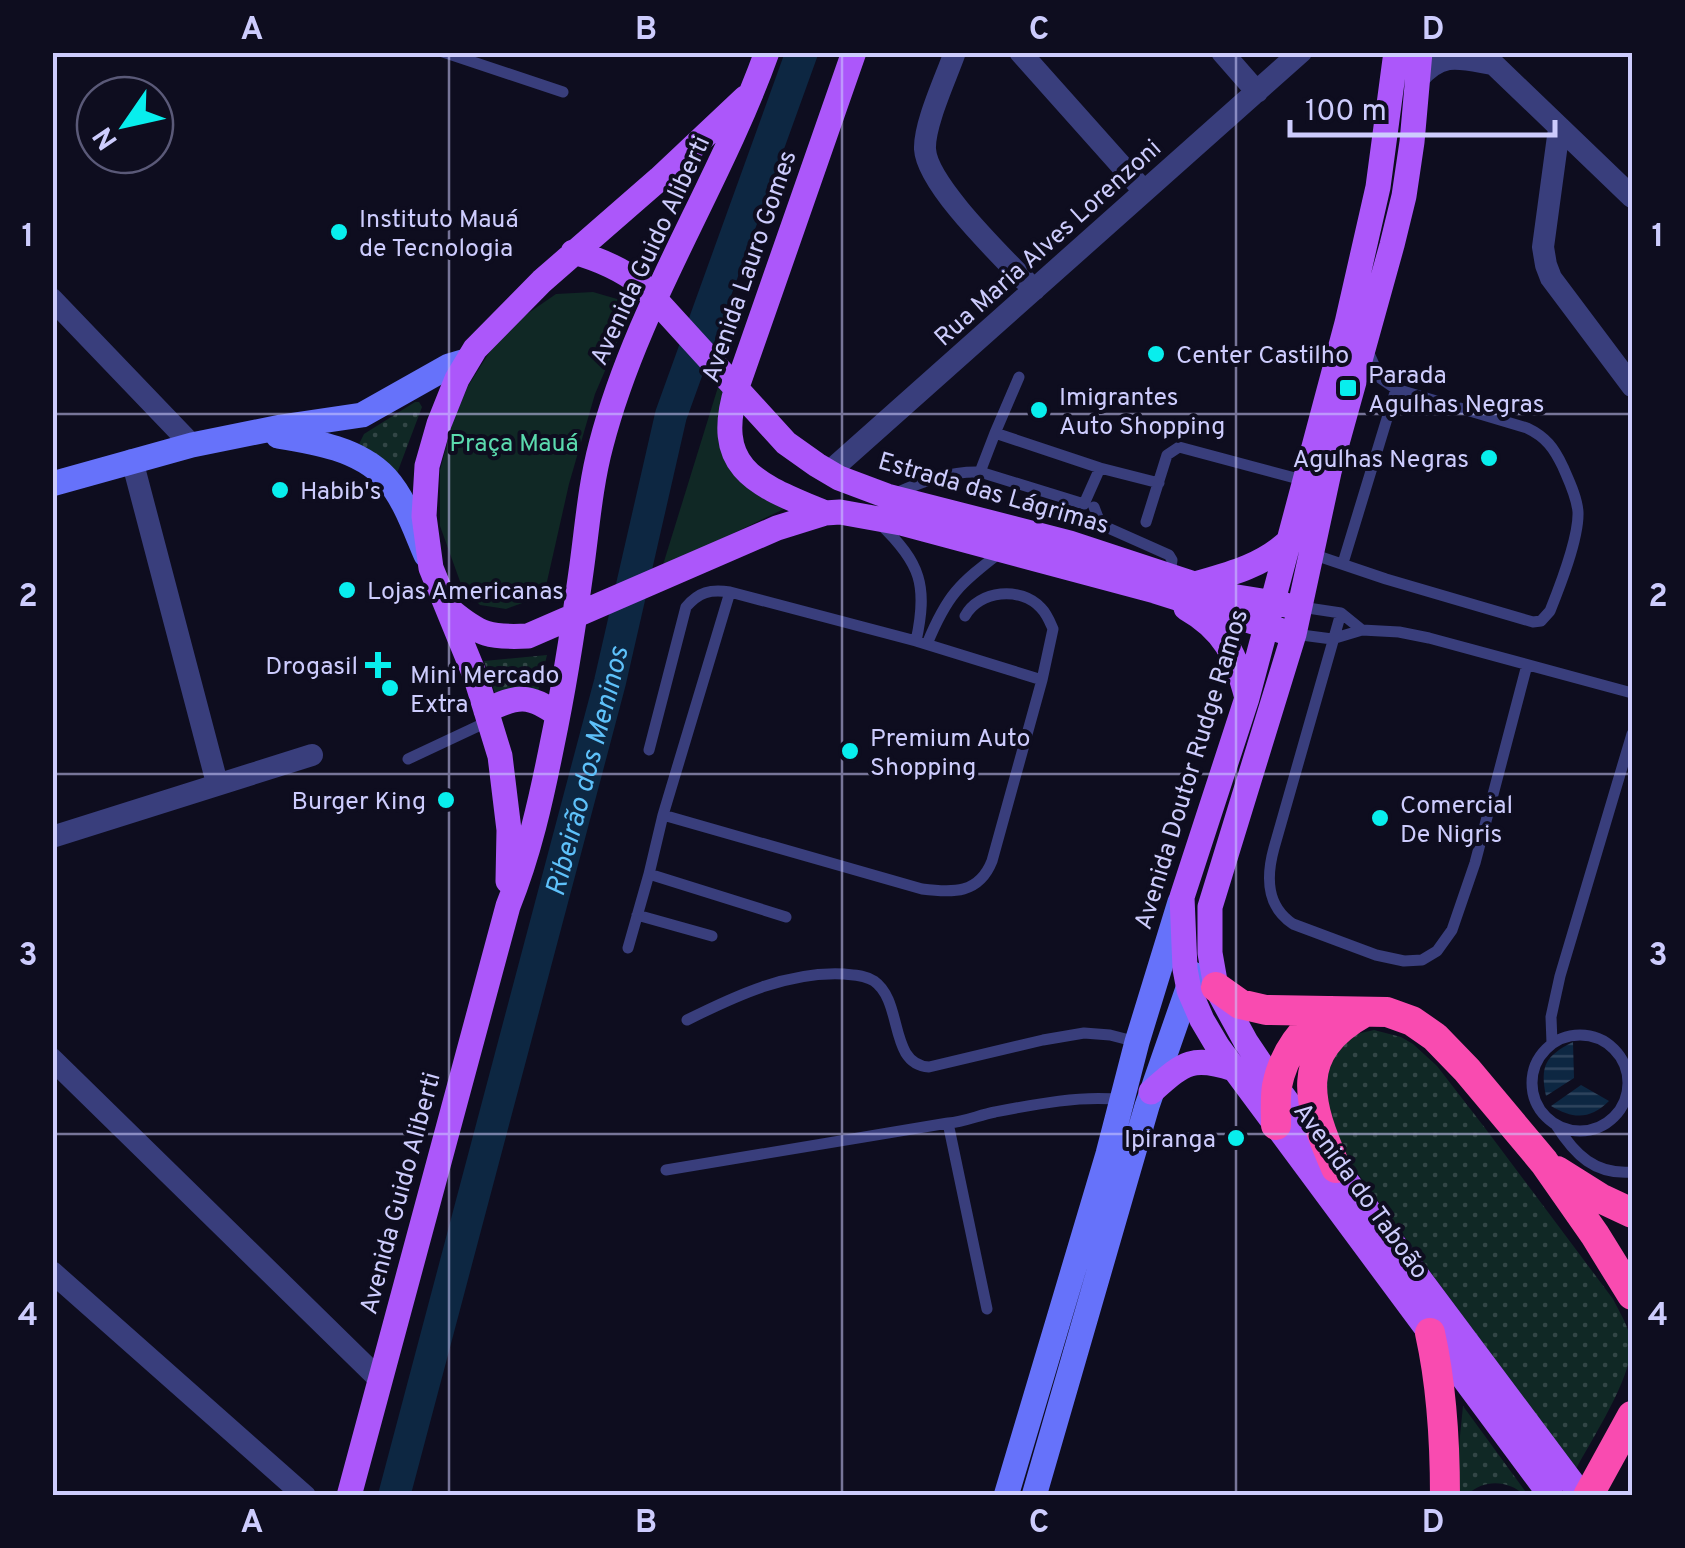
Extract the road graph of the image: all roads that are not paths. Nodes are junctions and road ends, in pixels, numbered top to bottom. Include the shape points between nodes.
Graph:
1 (443, 52) edge
2 (767, 52) edge
3 (854, 52) edge
4 (955, 52) edge
5 (1020, 52) edge
6 (1222, 52) edge
7 (1301, 52) edge
8 (1396, 52) edge
9 (1420, 52) edge
10 (1486, 58) edge
11 (1418, 79) junction
12 (754, 90) junction
13 (563, 92) dead end
14 (1256, 92) junction
15 (1559, 128) junction
16 (1144, 192) junction
17 (1632, 196) edge
18 (573, 252) junction
19 (1034, 290) junction
20 (52, 299) edge
21 (664, 306) junction
22 (466, 361) junction
23 (1019, 377) dead end
24 (732, 381) junction
25 (1367, 381) junction
26 (1632, 386) edge
27 (1396, 389) junction
28 (258, 433) junction
29 (995, 433) junction
30 (192, 444) junction
31 (132, 460) junction
32 (1100, 468) junction
33 (829, 472) junction
34 (980, 472) junction
35 (1295, 478) dead end
36 (1159, 483) junction
37 (52, 484) edge
38 (880, 507) junction
39 (1094, 507) dead end
40 (825, 512) junction
41 (1146, 522) dead end
42 (1288, 541) junction
43 (1002, 551) junction
44 (1312, 554) junction
45 (1343, 563) junction
46 (432, 568) junction
47 (1173, 583) junction
48 (730, 592) junction
49 (1301, 607) junction
50 (586, 610) junction
51 (450, 611) junction
52 (1341, 613) junction
53 (1270, 615) junction
54 (964, 616) dead end
55 (1362, 630) junction
56 (1294, 634) junction
57 (1332, 638) junction
58 (922, 642) junction
59 (1526, 665) junction
60 (1042, 680) junction
61 (1632, 694) edge
62 (1248, 698) junction
63 (558, 714) junction
64 (488, 716) junction
65 (1632, 734) edge
66 (649, 750) dead end
67 (312, 754) dead end
68 (408, 759) dead end
69 (217, 783) junction
70 (663, 815) junction
71 (52, 836) edge
72 (648, 874) junction
73 (1182, 897) junction
74 (508, 906) junction
75 (637, 915) junction
76 (786, 917) dead end
77 (712, 936) dead end
78 (628, 948) dead end
79 (1202, 989) junction
80 (1332, 1010) junction
81 (1364, 1012) junction
82 (687, 1020) dead end
83 (1137, 1042) junction
84 (1552, 1043) junction
85 (52, 1059) edge
86 (1629, 1061) edge
87 (1234, 1069) junction
88 (1277, 1088) junction
89 (1141, 1099) junction
90 (948, 1122) junction
91 (1276, 1126) junction
92 (1556, 1126) junction
93 (1544, 1162) junction
94 (1336, 1168) junction
95 (666, 1170) dead end
96 (1632, 1172) edge
97 (1632, 1213) edge
98 (52, 1272) edge
99 (1632, 1296) edge
100 (986, 1310) dead end
101 (1430, 1333) junction
102 (380, 1380) junction
103 (1630, 1416) edge
104 (1590, 1488) edge
105 (305, 1496) edge
106 (348, 1496) edge
107 (1006, 1496) edge
108 (1034, 1496) edge
109 (1445, 1496) edge
110 (1551, 1496) edge

1 - 13 lane
2 - 12 main road, Avenida Guido Aliberti
3 - 24 main road, Avenida Lauro Gomes
4 - 19 street via 928,131 927,162 942,190
5 - 16 street
6 - 14 street
7 - 14 street, Rua Maria Alves Lorenzoni
8 - 42 main road, Avenida Doutor Rudge Ramos via 1378,186
9 - 11 main road
10 - 11 street via 1439,60
10 - 15 street
11 - 25 main road via 1404,196 1365,344
12 - 18 main road, Avenida Guido Aliberti
12 - 21 main road, Avenida Guido Aliberti
14 - 16 street, Rua Maria Alves Lorenzoni
15 - 17 street
15 - 26 street via 1546,265
16 - 19 street, Rua Maria Alves Lorenzoni
18 - 21 main road, Estrada das Lágrimas via 613,265
18 - 22 main road, Avenida Guido Aliberti
19 - 33 street, Rua Maria Alves Lorenzoni
20 - 30 street
21 - 24 main road, Estrada das Lágrimas
21 - 50 main road, Avenida Guido Aliberti via 616,394 600,447
22 - 28 street via 362,415
22 - 46 main road, Avenida Guido Aliberti via 427,466 424,516
23 - 29 lane
24 - 33 main road, Estrada das Lágrimas via 786,443
24 - 40 main road, Avenida Lauro Gomes via 728,430 740,462 771,489
25 - 27 lane
25 - 44 main road via 1329,472
27 - 45 lane
27 - 45 lane via 1547,439 1570,482 1576,531 1541,621
28 - 30 street
28 - 46 street via 338,449 386,478
29 - 32 lane
29 - 34 lane
30 - 31 street
31 - 37 street
31 - 69 street
32 - 34 lane via 1084,504
32 - 36 lane
33 - 38 main road, Estrada das Lágrimas
34 - 38 lane via 928,480
35 - 36 lane via 1178,446 1167,455
36 - 41 lane
38 - 40 main road, Estrada das Lágrimas
38 - 43 main road, Estrada das Lágrimas
38 - 47 main road, Estrada das Lágrimas via 1070,543
38 - 58 lane via 921,582
39 - 47 lane via 1116,533 1169,555
40 - 50 main road, Estrada das Lágrimas
42 - 47 main road via 1256,565
42 - 53 main road, Avenida Doutor Rudge Ramos
43 - 47 main road, Estrada das Lágrimas
43 - 58 lane via 964,580
44 - 45 lane
44 - 49 main road
46 - 51 main road, Avenida Guido Aliberti
47 - 53 main road, Estrada das Lágrimas
47 - 53 main road, Estrada das Lágrimas via 1231,596
47 - 62 main road via 1230,646
48 - 58 lane
48 - 66 lane via 703,592 686,607
48 - 70 lane
49 - 52 lane
49 - 53 main road, Estrada das Lágrimas
49 - 56 main road
50 - 51 main road, Estrada das Lágrimas via 528,636 502,637 470,627
50 - 63 main road, Avenida Guido Aliberti
51 - 64 main road, Avenida Guido Aliberti
52 - 55 lane
52 - 57 lane
53 - 56 main road, Estrada das Lágrimas
53 - 62 main road, Avenida Doutor Rudge Ramos
54 - 60 lane via 1000,593 1037,604 1053,629
55 - 57 lane
55 - 59 lane via 1429,638
56 - 57 lane
56 - 79 main road, Avenida do Taboão via 1210,907
57 - 59 lane via 1268,869 1269,887 1283,917 1294,924 1404,961 1422,960 1452,930
58 - 60 lane
59 - 61 lane
60 - 70 lane via 992,861 978,883 962,890 922,889
62 - 73 main road, Avenida Doutor Rudge Ramos
63 - 64 main road via 531,698 516,698
63 - 74 main road, Avenida Guido Aliberti via 541,802
64 - 68 lane
64 - 74 main road, Avenida Guido Aliberti via 510,830
65 - 84 lane via 1560,976
67 - 69 street
69 - 71 street
70 - 72 lane
72 - 75 lane
72 - 76 lane
73 - 79 main road, Avenida do Taboão via 1185,969
73 - 83 street, Avenida Doutor Rudge Ramos
74 - 102 main road, Avenida Guido Aliberti
75 - 77 lane
75 - 78 lane
79 - 80 highway via 1254,1008
79 - 87 main road, Avenida do Taboão via 1202,1020
79 - 88 main road, Avenida do Taboão
79 - 89 street, Avenida Doutor Rudge Ramos
80 - 81 highway
80 - 88 highway via 1298,1038
81 - 93 highway via 1403,1016 1435,1036
81 - 94 highway via 1324,1048 1312,1077 1316,1120
82 - 83 lane via 751,991 829,974 860,976 883,990 904,1052 919,1066 1084,1033
83 - 89 street, Avenida Doutor Rudge Ramos
84 - 86 lane via 1594,1036
84 - 92 lane via 1538,1059 1532,1091
85 - 102 street
86 - 92 lane via 1627,1097 1616,1116 1588,1131
87 - 89 main road via 1191,1063
87 - 91 main road, Avenida do Taboão
88 - 91 highway
88 - 94 main road, Avenida do Taboão
89 - 90 lane via 1058,1102
89 - 107 street, Avenida Doutor Rudge Ramos
89 - 108 street, Avenida Doutor Rudge Ramos
90 - 95 lane
90 - 100 lane
91 - 101 main road, Avenida do Taboão
92 - 96 lane via 1581,1158 1602,1170
93 - 97 highway
93 - 99 highway
94 - 104 main road, Avenida do Taboão
98 - 105 street
101 - 109 highway via 1443,1415
101 - 110 main road, Avenida do Taboão
102 - 106 main road, Avenida Guido Aliberti
103 - 104 highway

